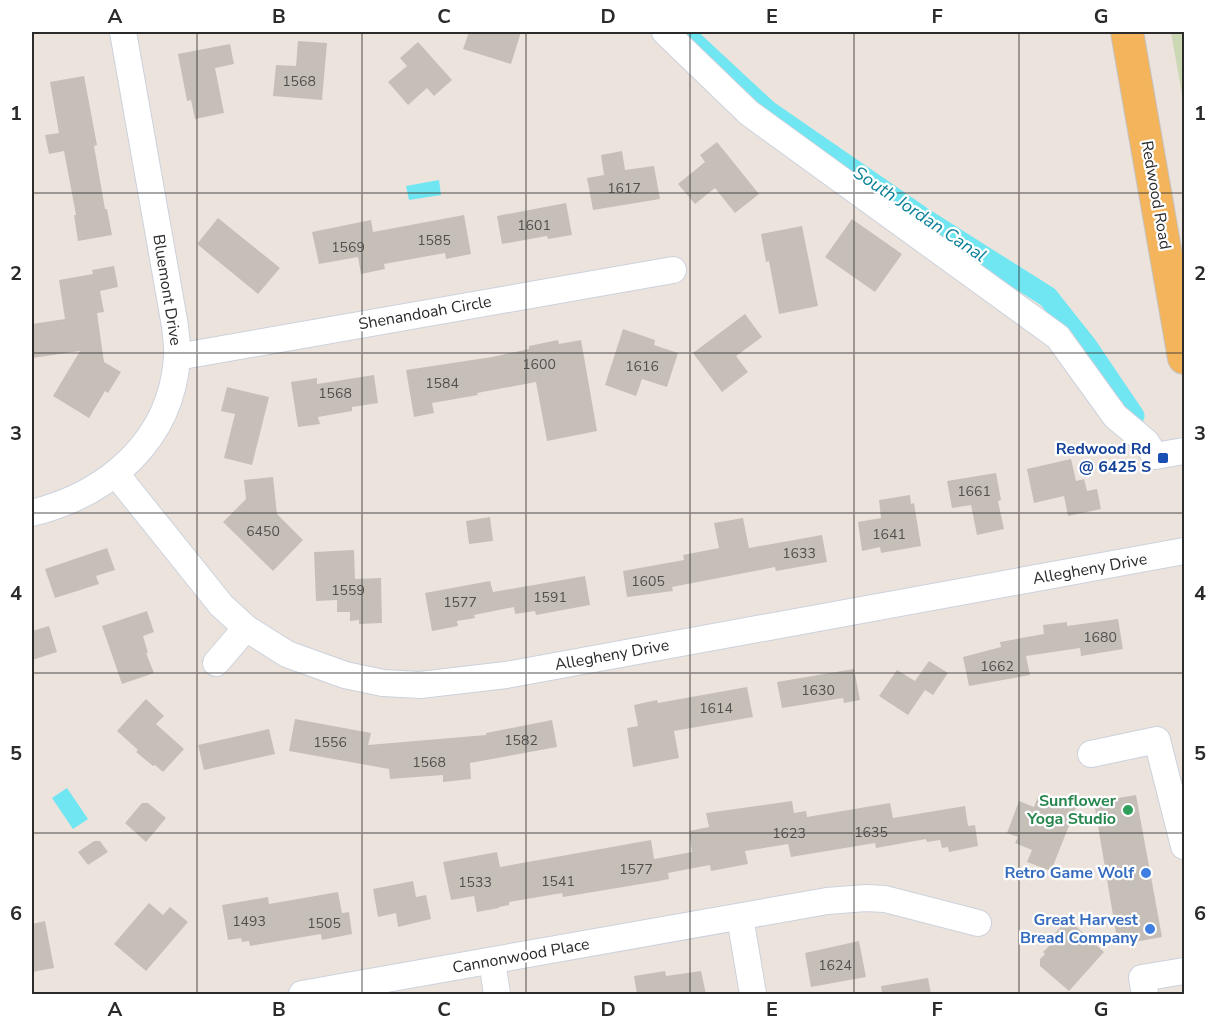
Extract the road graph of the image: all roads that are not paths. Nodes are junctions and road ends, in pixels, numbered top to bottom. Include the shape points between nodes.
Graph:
1 (123, 32) edge
2 (665, 32) edge
3 (1126, 32) edge
4 (673, 270) dead end
5 (1183, 342) edge
6 (177, 357) junction
7 (1185, 452) edge
8 (116, 474) junction
9 (32, 513) edge
10 (1185, 551) edge
11 (246, 628) junction
12 (216, 663) dead end
13 (1091, 754) dead end
14 (1185, 846) edge
15 (740, 916) junction
16 (978, 923) dead end
17 (492, 961) junction
18 (1182, 979) edge
19 (302, 994) edge
20 (497, 994) edge
21 (753, 994) edge
22 (1145, 994) edge

1 - 6 street, Bluemont Drive via 175,326
2 - 7 street via 749,113 1058,337 1115,416 1146,442 1155,456
3 - 5 main road, Redwood Road
4 - 6 street, Shenandoah Circle
6 - 8 street, Bluemont Drive via 166,408 139,453
8 - 9 street, Bluemont Drive via 55,507
8 - 11 street, Allegheny Drive via 221,605
10 - 11 street, Allegheny Drive via 506,675 420,685 382,683 345,675 287,654
11 - 12 street
13 - 14 street via 1157,740
15 - 16 street, Cannonwood Place via 866,898 904,903
15 - 17 street, Cannonwood Place
15 - 21 street
17 - 19 street, Cannonwood Place
17 - 20 street
18 - 22 street via 1142,978

